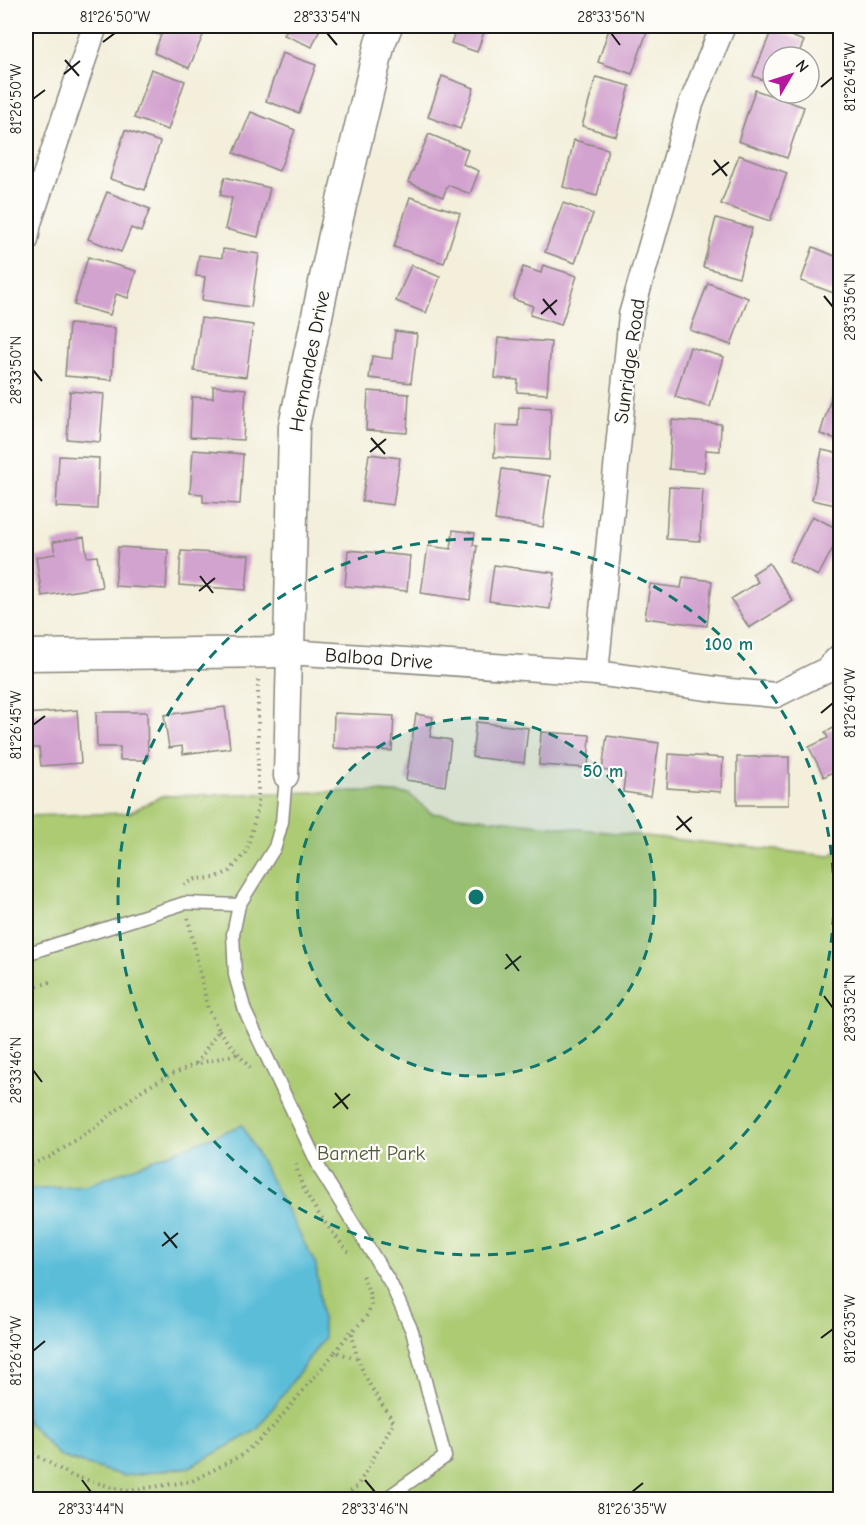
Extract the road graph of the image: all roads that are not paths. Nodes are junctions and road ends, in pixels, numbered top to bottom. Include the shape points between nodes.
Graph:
1 (94, 26) edge
2 (387, 26) edge
3 (723, 26) edge
4 (26, 240) edge
5 (289, 652) junction
6 (26, 655) edge
7 (840, 656) edge
8 (596, 673) junction
9 (286, 776) joint
10 (239, 904) junction
11 (26, 954) edge
12 (384, 1500) edge

1 - 4 street
2 - 5 street, Hernandes Drive via 335,230 294,426
3 - 8 street, Sunridge Road via 691,104 631,315
5 - 6 street, Balboa Drive
5 - 8 street, Balboa Drive
5 - 9 street, Hernandes Drive
7 - 8 street, Balboa Drive via 826,670 776,695
9 - 10 lane via 282,822 275,847
10 - 11 lane via 185,903
10 - 12 lane via 233,934 234,964 245,1011 321,1171 391,1284 412,1331 445,1457

